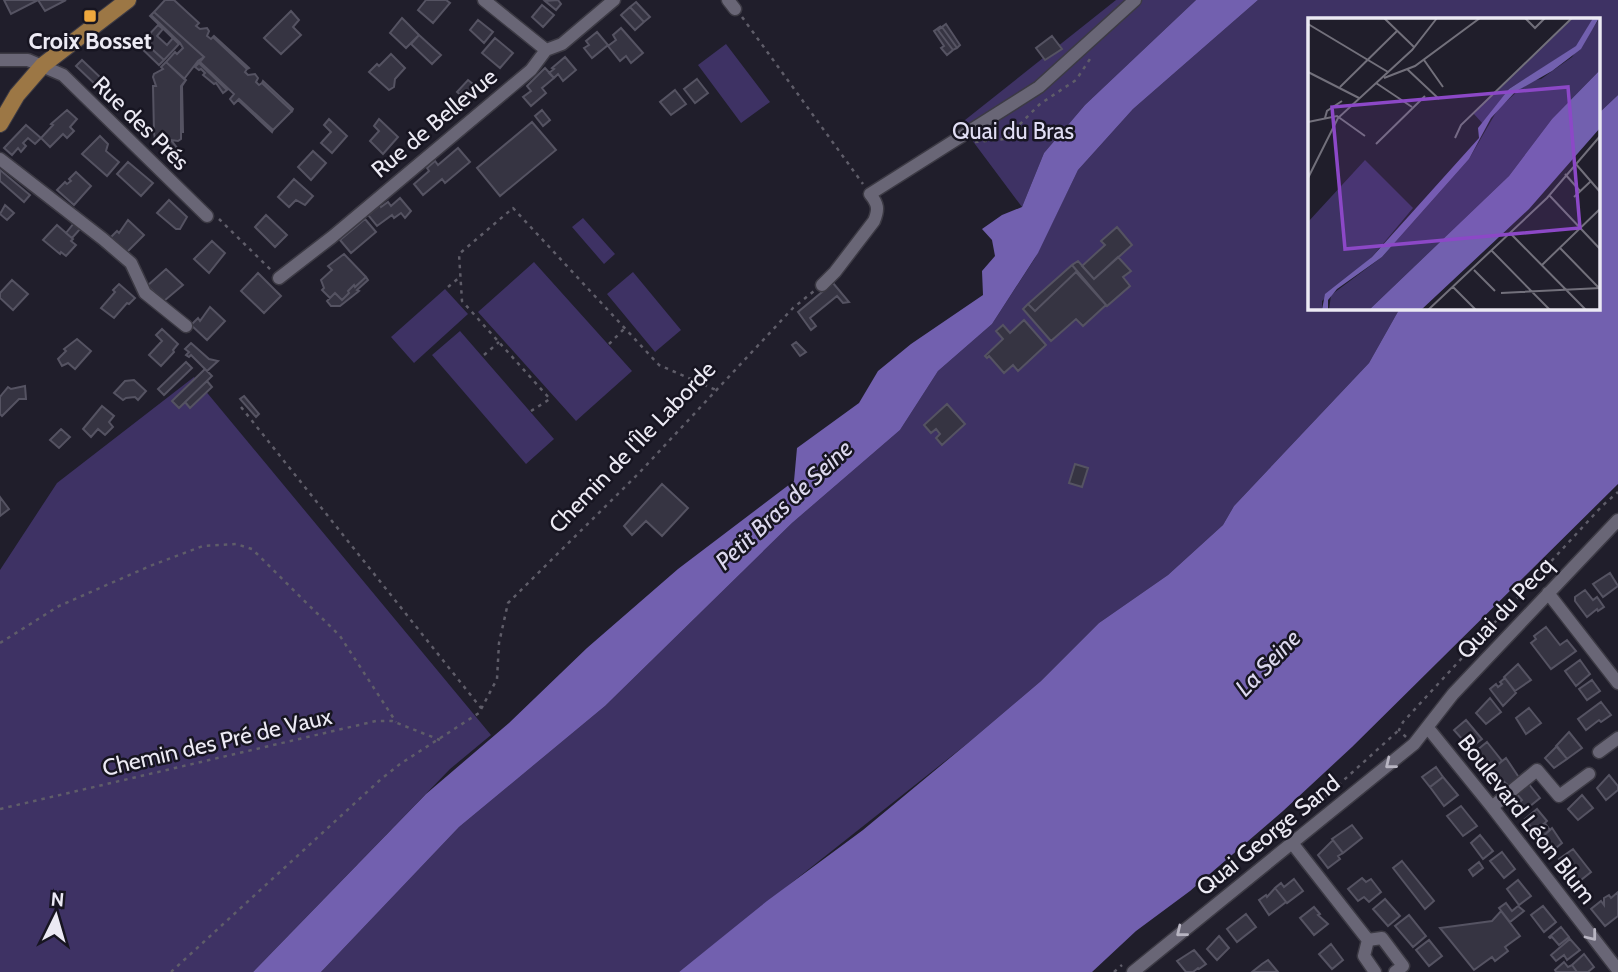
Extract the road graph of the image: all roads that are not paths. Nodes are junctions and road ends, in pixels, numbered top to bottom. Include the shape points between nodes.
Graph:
1 (128, 0) edge
2 (484, 0) edge
3 (614, 0) edge
4 (1135, 0) edge
5 (546, 50) junction
6 (0, 60) edge
7 (43, 65) junction
8 (0, 124) edge
9 (0, 159) edge
10 (206, 216) road end
11 (279, 278) road end
12 (822, 285) road end
13 (186, 326) dead end
14 (1618, 520) edge
15 (1548, 593) junction
16 (1618, 684) edge
17 (1428, 728) junction
18 (1618, 738) edge
19 (1599, 752) dead end
20 (1589, 774) dead end
21 (1492, 807) junction
22 (1292, 843) junction
23 (1368, 940) junction
24 (1140, 970) edge
25 (1617, 970) edge
26 (1375, 972) edge
27 (1395, 972) edge

1 - 7 main road
2 - 5 street
3 - 5 street, Rue de Bellevue via 562,44
4 - 12 street via 1039,87 870,194 877,202 874,220
5 - 11 street, Rue de Bellevue via 531,70
6 - 7 street
7 - 8 main road
7 - 10 street, Rue des Prés via 63,75
9 - 13 street via 131,263 145,293
14 - 15 street, Quai du Pecq
15 - 16 street
15 - 17 street, Quai du Pecq via 1453,694
17 - 21 street, Boulevard Léon Blum
17 -> 22 street, Quai George Sand
18 - 19 street
20 - 21 street via 1559,796 1537,770
21 -> 25 street, Boulevard Léon Blum
22 - 23 street
22 -> 24 street, Quai George Sand
23 - 26 street via 1364,956
23 - 27 street via 1382,938 1403,966

